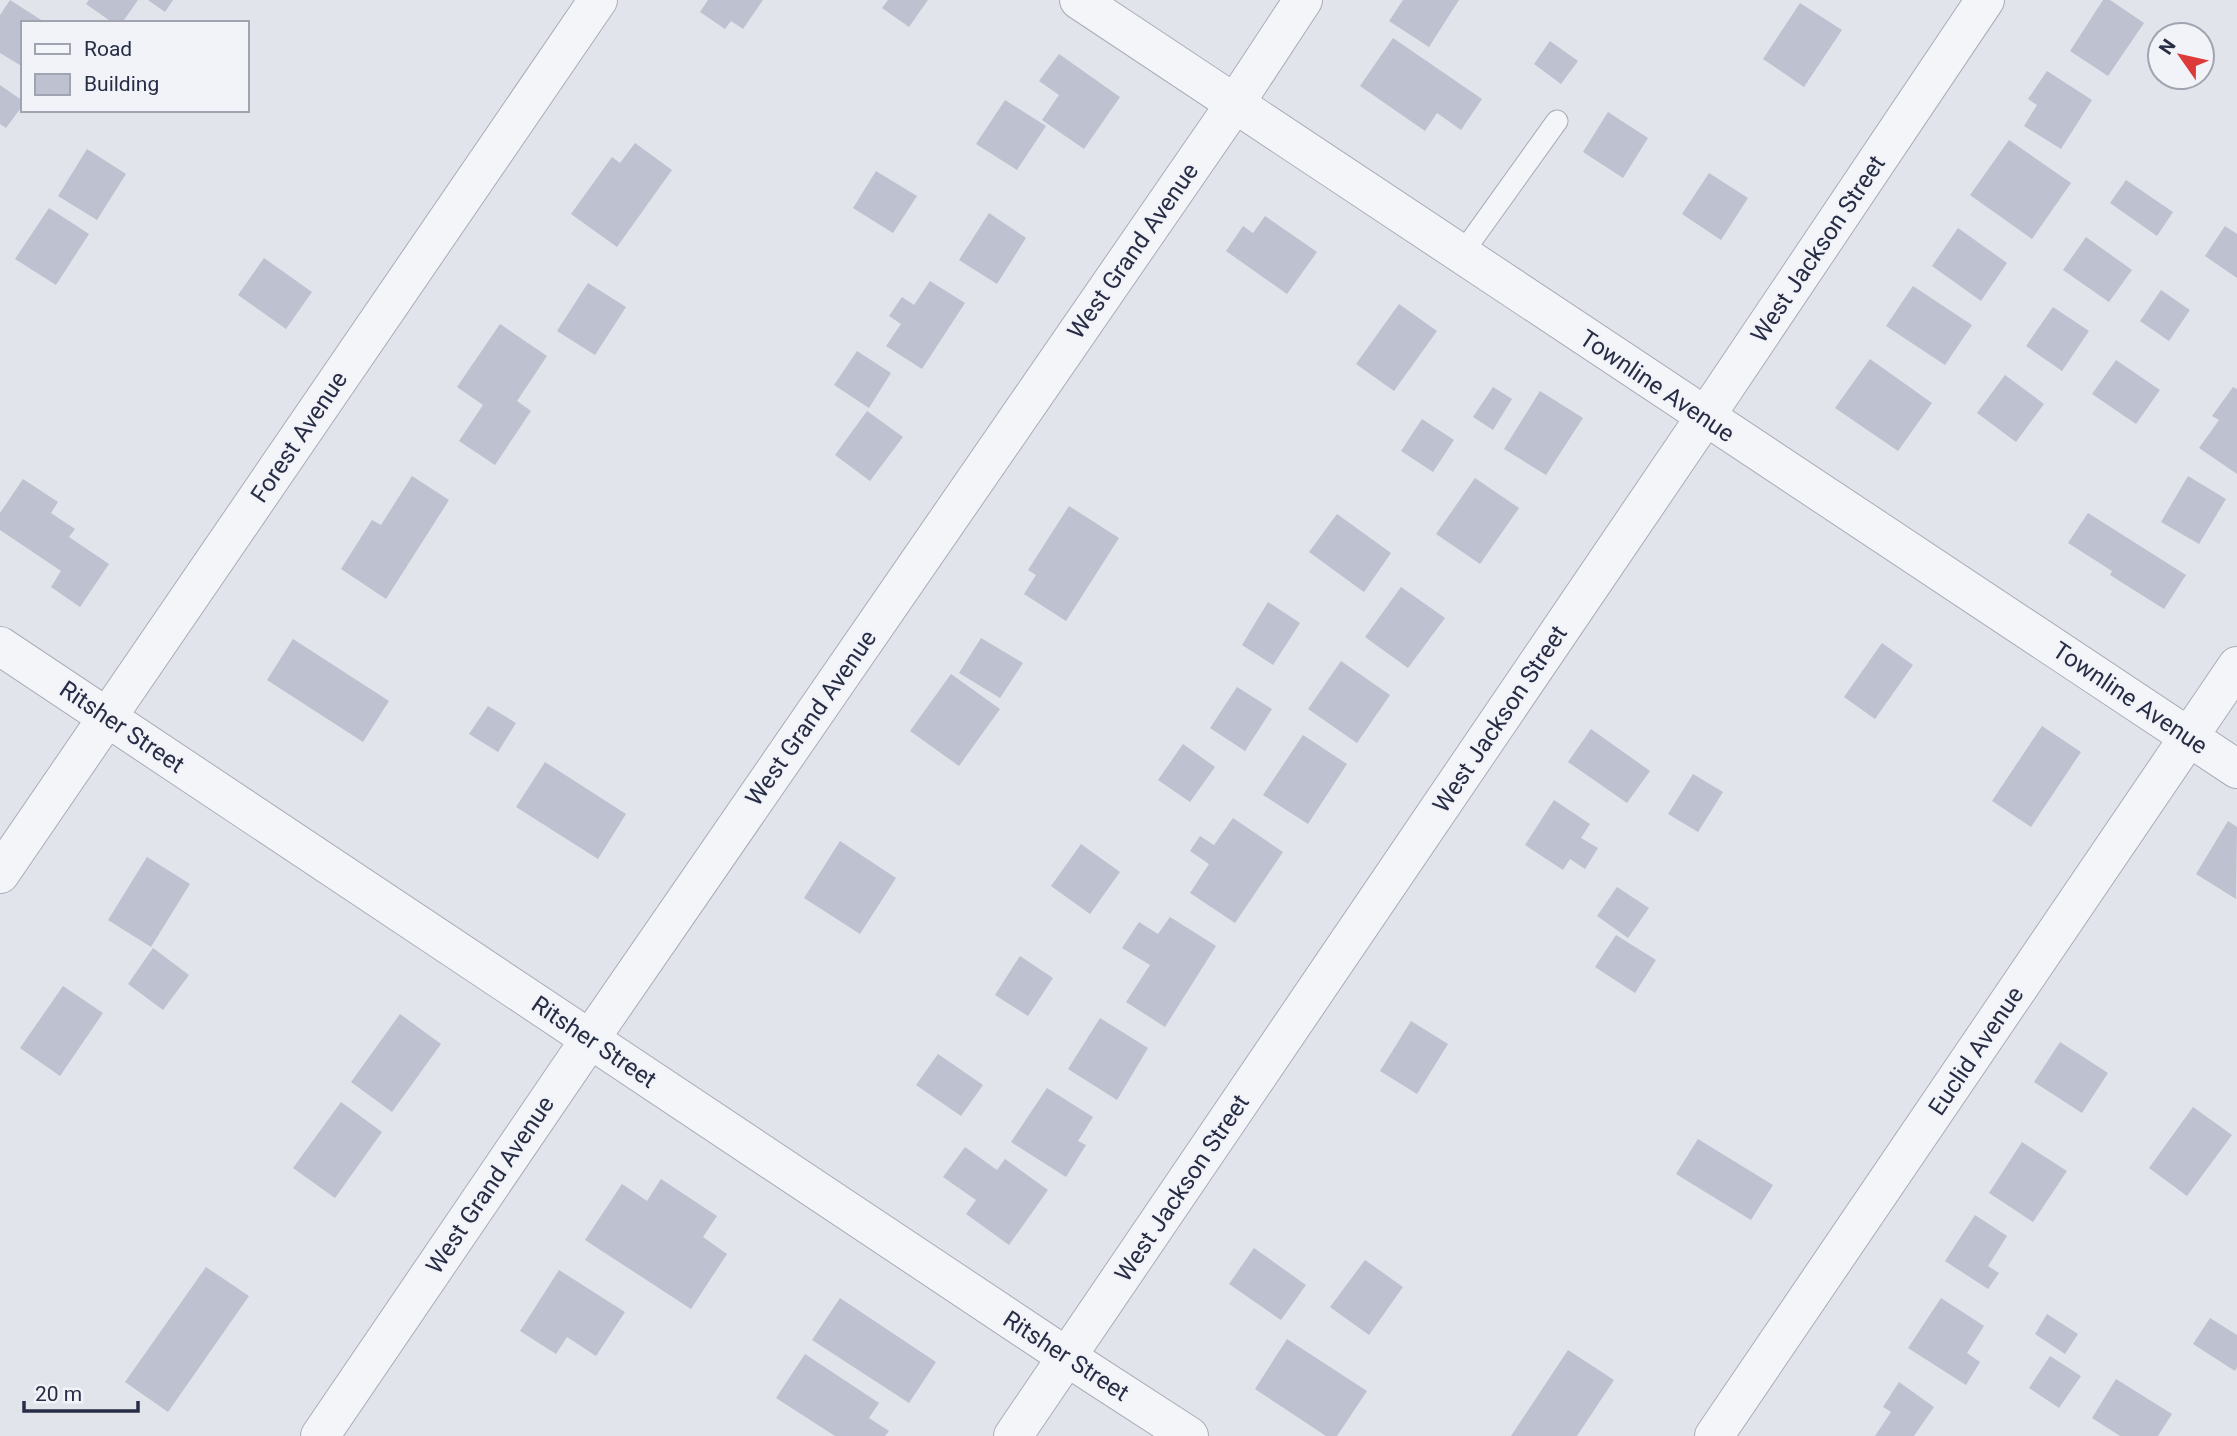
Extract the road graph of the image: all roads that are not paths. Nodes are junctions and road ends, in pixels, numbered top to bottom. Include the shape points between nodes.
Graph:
1 (598, 0) edge
2 (1079, 0) edge
3 (1303, 0) edge
4 (1985, 0) edge
5 (1234, 105) junction
6 (1557, 121) dead end
7 (1461, 255) junction
8 (1705, 417) junction
9 (0, 646) edge
10 (2237, 666) edge
11 (108, 717) junction
12 (2189, 737) junction
13 (2237, 769) edge
14 (0, 874) edge
15 (590, 1039) junction
16 (1067, 1357) junction
17 (320, 1436) edge
18 (1013, 1436) edge
19 (1189, 1436) edge
20 (1714, 1436) edge

1 - 11 street, Forest Avenue
2 - 5 street, Townline Avenue
3 - 5 street, West Grand Avenue
4 - 8 street, West Jackson Street
5 - 7 street, Townline Avenue
5 - 15 street, West Grand Avenue
6 - 7 lane
7 - 8 street, Townline Avenue
8 - 12 street, Townline Avenue
8 - 16 street, West Jackson Street
9 - 11 street, Ritsher Street
10 - 12 street, Euclid Avenue
11 - 14 street, Forest Avenue
11 - 15 street, Ritsher Street
12 - 13 street, Townline Avenue
12 - 20 street, Euclid Avenue
15 - 16 street, Ritsher Street
15 - 17 street, West Grand Avenue
16 - 18 street, West Jackson Street
16 - 19 street, Ritsher Street

